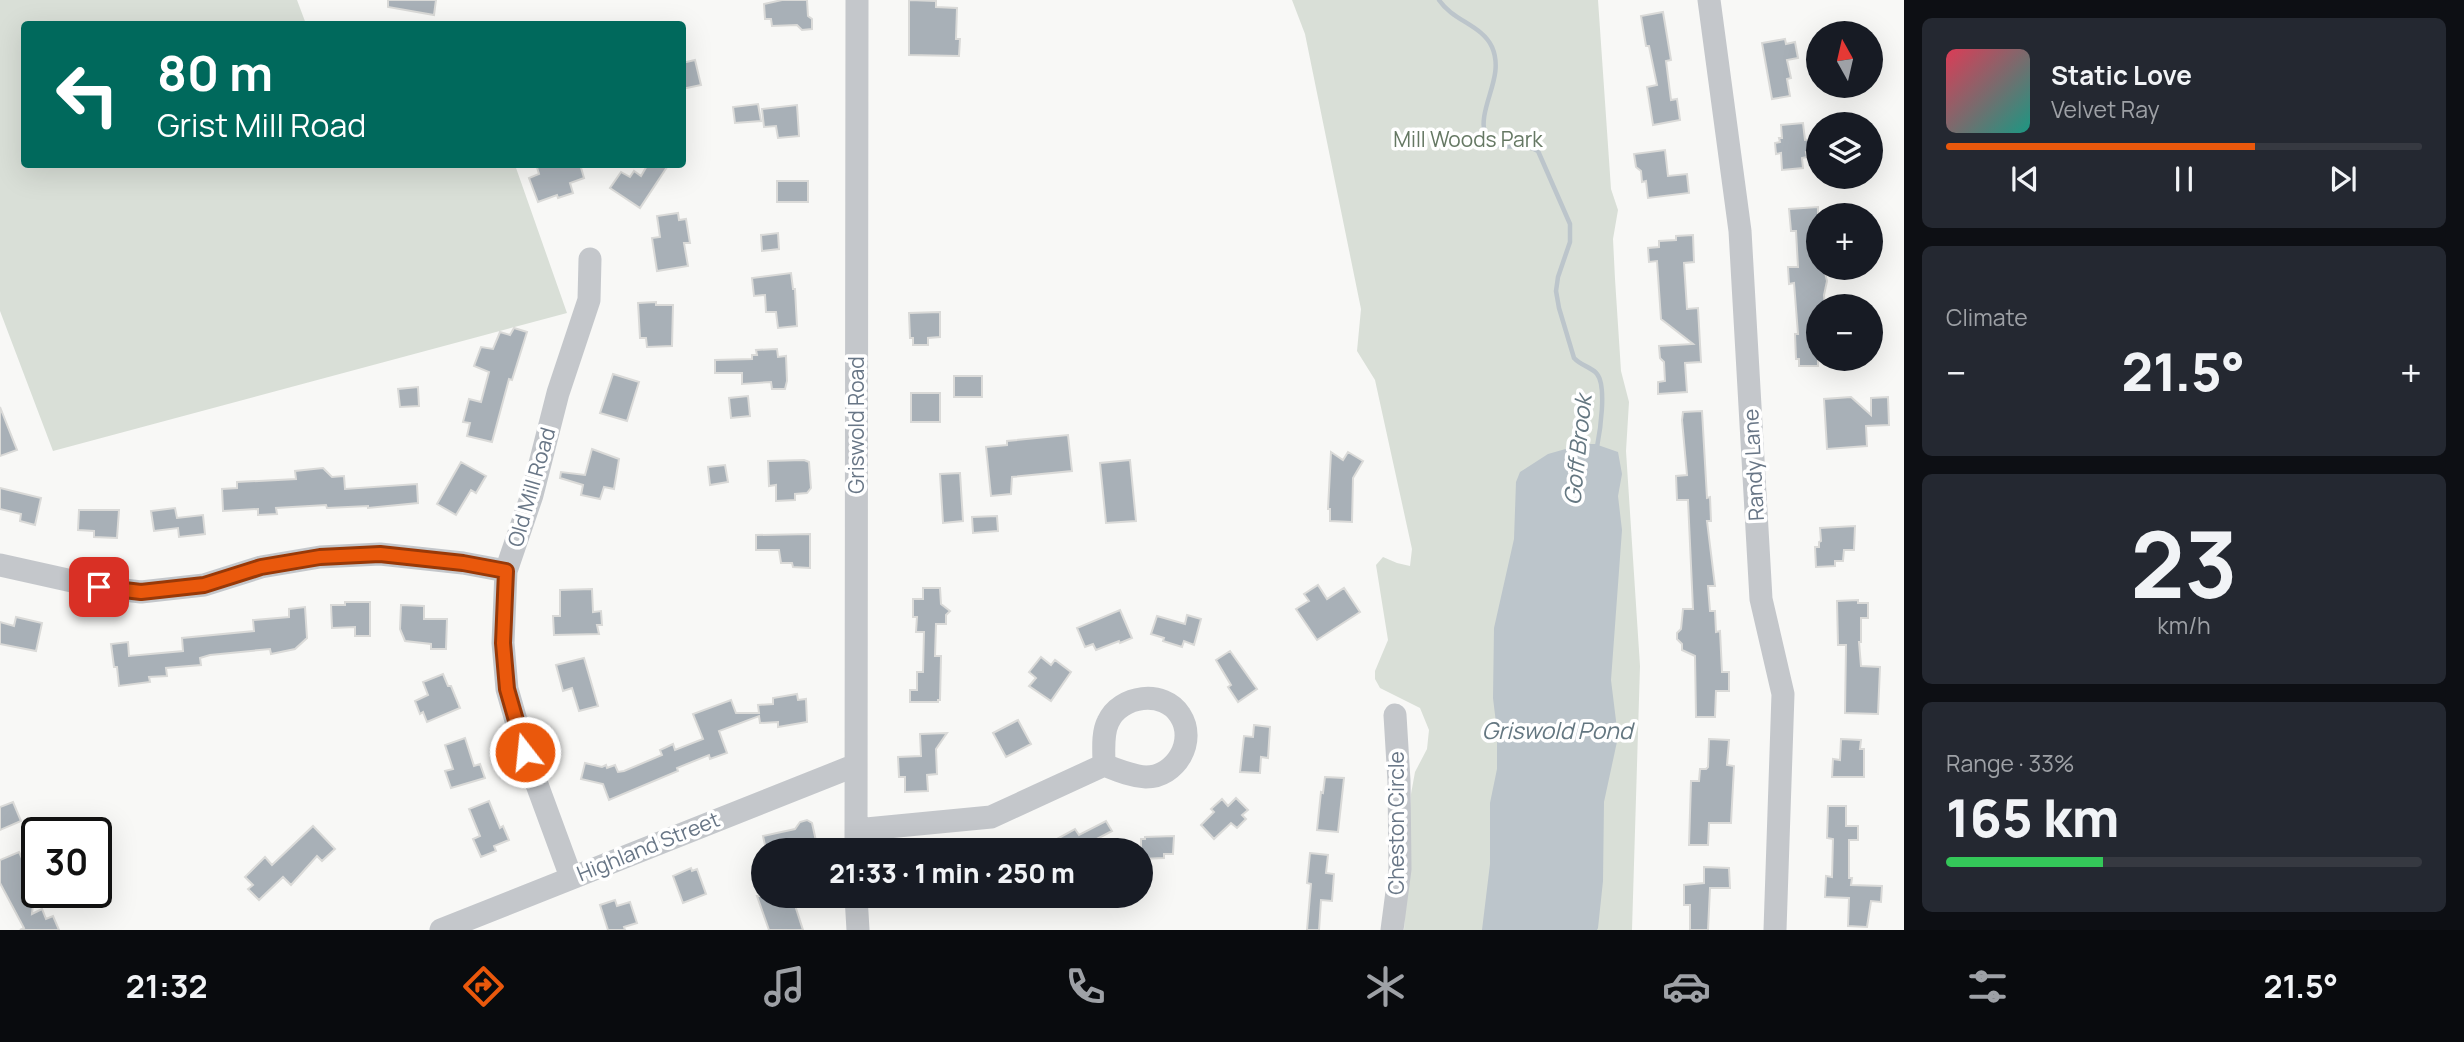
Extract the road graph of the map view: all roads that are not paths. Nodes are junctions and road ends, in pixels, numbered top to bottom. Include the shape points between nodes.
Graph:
1 (857, 0) edge
2 (1709, 0) edge
3 (590, 259) dead end
4 (0, 565) edge
5 (506, 571) junction
6 (1395, 715) dead end
7 (856, 765) junction
8 (1104, 765) dead end
9 (856, 838) edge
10 (868, 838) edge
11 (571, 877) junction
12 (857, 908) edge
13 (441, 930) edge
14 (858, 930) edge
15 (1392, 930) edge
16 (1775, 930) edge

1 - 7 street, Griswold Road
2 - 16 street, Randy Lane via 1740,231 1761,599 1783,694
3 - 5 street, Old Mill Road via 589,300
4 - 5 street via 141,592 204,585 261,567 320,557 380,554
5 - 11 street, Old Mill Road via 503,643 507,689
6 - 15 street, Cheston Circle via 1400,869
7 - 9 street, Griswold Road
7 - 11 street, Highland Street
8 - 10 street via 990,817
11 - 13 street, Highland Street
12 - 14 street

